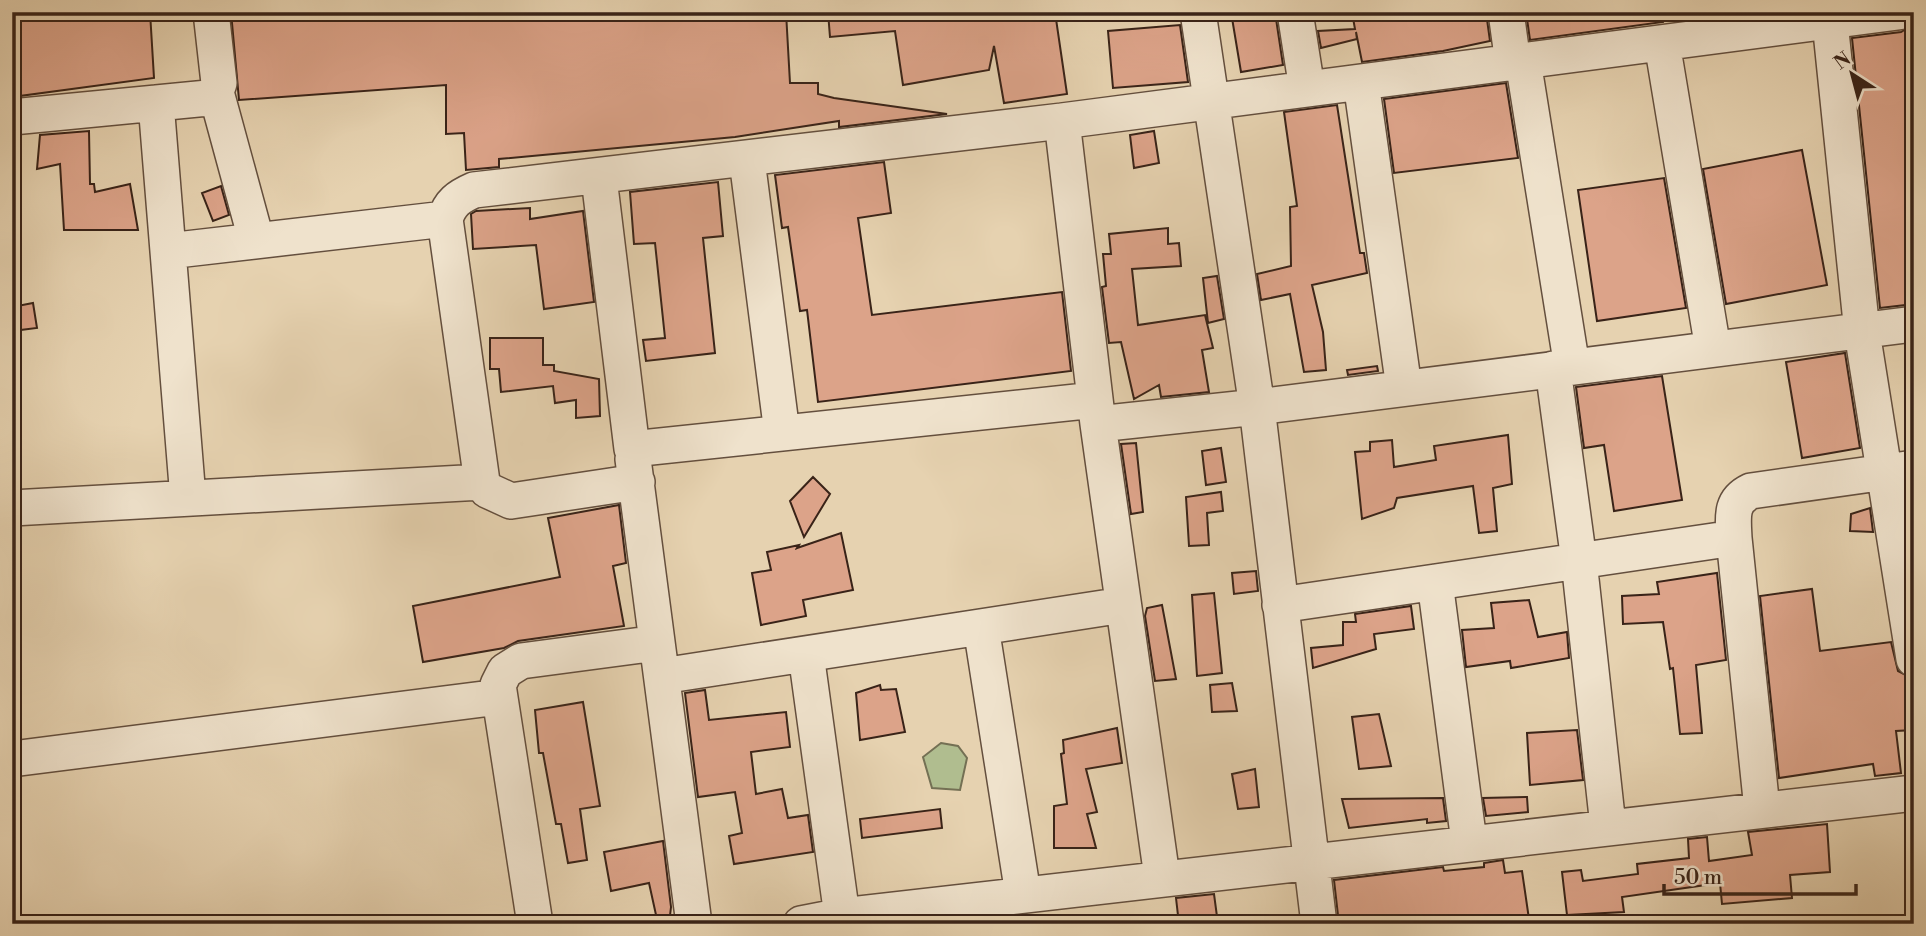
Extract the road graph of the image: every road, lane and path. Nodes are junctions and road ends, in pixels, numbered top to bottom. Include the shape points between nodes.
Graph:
1 (211, 12) edge
2 (1198, 12) edge
3 (1295, 12) edge
4 (1506, 12) edge
5 (1898, 12) edge
6 (1830, 18) edge
7 (1662, 43) junction
8 (1518, 62) junction
9 (1361, 82) junction
10 (1307, 89) junction
11 (216, 92) junction
12 (1210, 102) junction
13 (156, 103) junction
14 (12, 117) edge
15 (1062, 121) junction
16 (747, 160) junction
17 (599, 178) junction
18 (445, 219) junction
19 (256, 239) junction
20 (168, 251) junction
21 (1914, 324) edge
22 (1862, 332) junction
23 (1713, 349) junction
24 (1562, 368) junction
25 (1404, 388) junction
26 (1257, 407) junction
27 (1096, 412) junction
28 (782, 433) junction
29 (634, 465) junction
30 (1899, 470) edge
31 (482, 482) junction
32 (188, 498) junction
33 (12, 508) edge
34 (1734, 537) junction
35 (1579, 561) junction
36 (1435, 582) junction
37 (1123, 605) junction
38 (1280, 606) junction
39 (981, 627) junction
40 (806, 654) junction
41 (659, 659) junction
42 (1914, 659) edge
43 (499, 697) junction
44 (12, 760) edge
45 (1914, 793) edge
46 (1762, 809) junction
47 (1608, 826) junction
48 (1469, 842) junction
49 (1311, 860) junction
50 (1162, 877) junction
51 (1023, 894) junction
52 (842, 916) junction
53 (536, 924) edge
54 (694, 924) edge
55 (801, 924) edge
56 (1319, 924) edge

1 - 11 street via 219,83
2 - 12 street
3 - 10 street
4 - 8 street
5 - 6 street
6 - 7 street
6 - 22 street
7 - 8 street
7 - 23 street
8 - 9 street
8 - 24 street
9 - 10 street
9 - 25 street
10 - 12 street
11 - 13 street via 208,98
11 - 19 street
12 - 15 street
12 - 26 street
13 - 14 street
13 - 20 street
15 - 16 street
15 - 27 street
16 - 17 street
16 - 28 street
17 - 18 street via 474,190 449,207
17 - 29 street
18 - 19 street
18 - 31 street
19 - 20 street
20 - 32 street
21 - 22 street
22 - 23 street
22 - 30 street
23 - 24 street
24 - 25 street
24 - 35 street
25 - 26 street
26 - 27 street
26 - 38 street
27 - 28 street
27 - 37 street
28 - 29 street
29 - 31 street via 511,501 487,490
29 - 41 street
30 - 34 street via 1751,491 1732,512
30 - 42 street
31 - 32 street
32 - 33 street
34 - 35 street
34 - 46 street
35 - 36 street
35 - 47 street
36 - 38 street
36 - 48 street
37 - 39 street
37 - 50 street
38 - 49 street
39 - 40 street
39 - 51 street
40 - 41 street
40 - 52 street
41 - 43 street via 521,661 505,670 498,685
41 - 54 street
43 - 44 street
43 - 53 street
45 - 46 street
46 - 47 street
47 - 48 street
48 - 49 street
49 - 50 street
49 - 56 street
50 - 51 street
51 - 52 street
52 - 55 street

